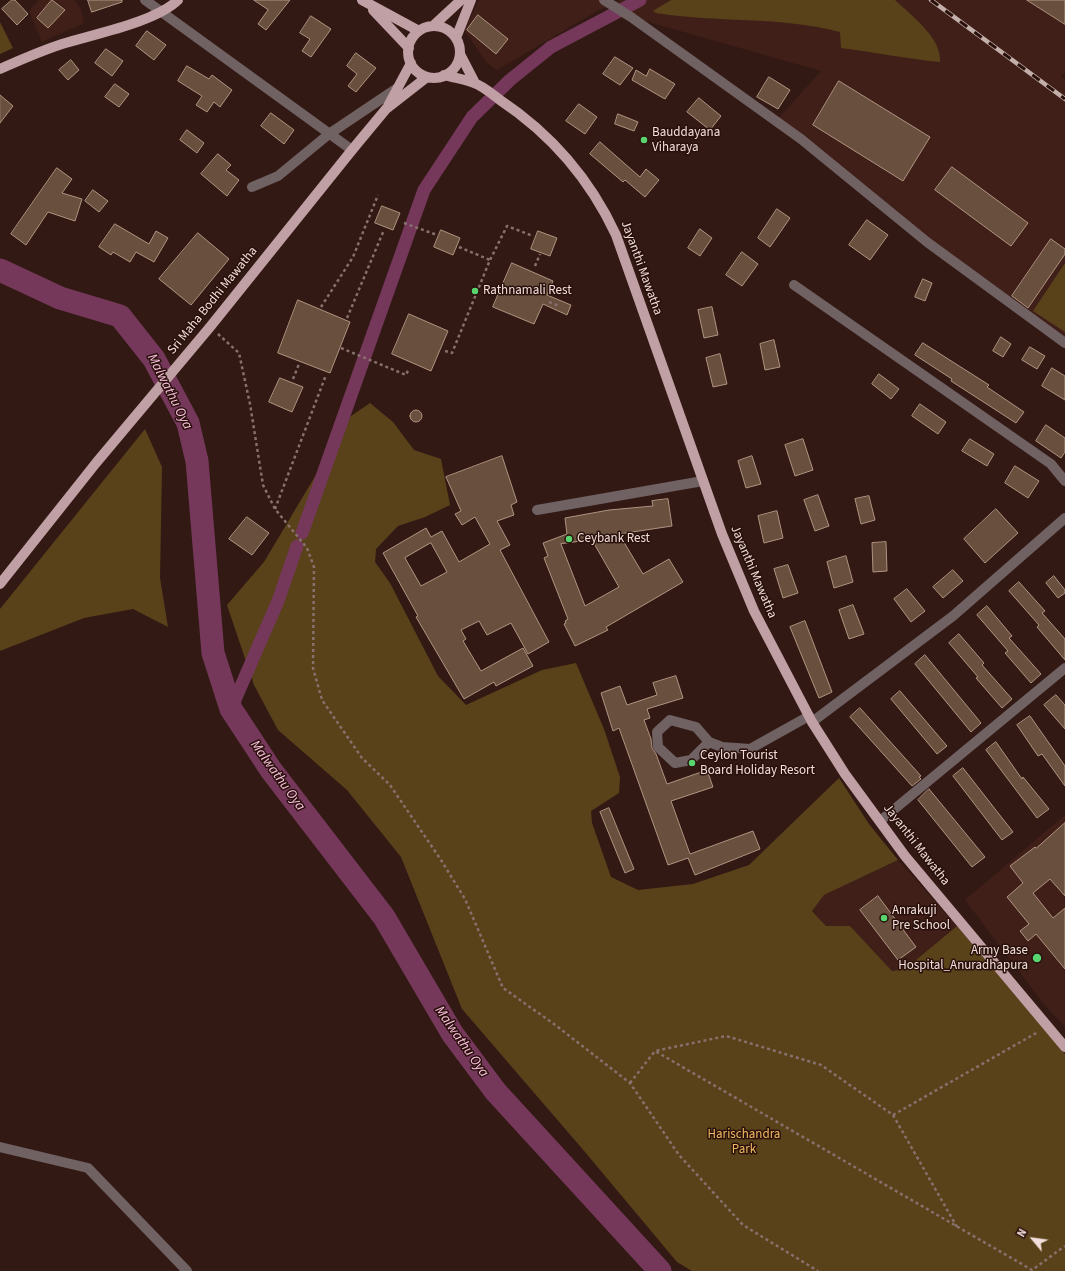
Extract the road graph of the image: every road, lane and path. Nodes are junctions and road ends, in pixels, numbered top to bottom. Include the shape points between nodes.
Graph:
1 (145, 0) edge
2 (178, 0) edge
3 (461, 0) edge
4 (471, 0) edge
5 (604, 0) edge
6 (365, 2) edge
7 (161, 12) junction
8 (433, 26) junction
9 (419, 31) junction
10 (456, 38) junction
11 (408, 48) junction
12 (460, 54) junction
13 (411, 63) junction
14 (0, 69) edge
15 (444, 75) junction
16 (427, 77) junction
17 (475, 83) junction
18 (396, 89) junction
19 (386, 109) junction
20 (329, 134) junction
21 (352, 150) junction
22 (252, 187) dead end
23 (378, 195) dead end
24 (404, 223) dead end
25 (384, 230) dead end
26 (437, 236) dead end
27 (533, 236) dead end
28 (459, 248) dead end
29 (540, 254) dead end
30 (490, 260) junction
31 (536, 266) dead end
32 (794, 284) dead end
33 (549, 302) dead end
34 (321, 306) dead end
35 (559, 306) dead end
36 (348, 318) dead end
37 (210, 327) junction
38 (1065, 343) edge
39 (341, 348) dead end
40 (445, 351) dead end
41 (299, 364) dead end
42 (409, 368) dead end
43 (326, 375) dead end
44 (293, 378) dead end
45 (703, 481) junction
46 (1065, 481) edge
47 (275, 509) junction
48 (537, 510) dead end
49 (1065, 518) edge
50 (0, 584) edge
51 (1065, 668) edge
52 (811, 719) junction
53 (709, 742) junction
54 (880, 821) junction
55 (1048, 1027) junction
56 (1065, 1047) edge
57 (654, 1051) junction
58 (630, 1083) junction
59 (893, 1115) junction
60 (0, 1147) edge
61 (957, 1227) junction
62 (1065, 1246) edge
63 (187, 1271) edge
64 (818, 1271) edge
65 (1032, 1271) edge

1 - 7 street
2 - 7 main road
3 - 8 main road
4 - 10 main road
5 - 38 street via 801,139 927,242
6 - 9 main road
6 - 11 main road
7 - 14 main road via 61,45
7 - 20 street
8 - 9 main road
8 - 10 main road via 446,28
9 - 11 main road via 412,38
10 - 12 main road
11 - 13 main road
12 - 15 main road via 455,67
12 - 17 main road, Jayanthi Mawatha
13 - 16 main road via 418,72
13 - 18 main road, Sri Maha Bodhi Mawatha
15 - 16 main road
15 - 17 main road, Jayanthi Mawatha
16 - 19 main road, Sri Maha Bodhi Mawatha
17 - 45 main road, Jayanthi Mawatha via 533,124 568,158 596,195 616,235
18 - 19 main road, Sri Maha Bodhi Mawatha
18 - 20 street
19 - 21 main road, Sri Maha Bodhi Mawatha
20 - 21 street
20 - 22 street via 278,176
21 - 37 main road, Sri Maha Bodhi Mawatha
23 - 34 path via 353,257
24 - 26 path
25 - 36 path
27 - 30 path via 507,226
28 - 30 path
29 - 31 path
30 - 40 path via 452,353
32 - 46 street via 1050,464
33 - 35 path
37 - 47 path via 239,353 263,485
37 - 50 main road, Sri Maha Bodhi Mawatha via 96,463
39 - 42 path via 406,375
41 - 44 path
43 - 47 path
45 - 48 street
45 - 52 main road, Jayanthi Mawatha via 754,611
47 - 58 path via 307,548 314,567 313,668 322,700 362,758 390,785 445,867 465,899 503,988
49 - 52 street via 952,616
51 - 54 street
52 - 53 street via 750,749 722,747
52 - 54 main road, Jayanthi Mawatha via 845,774
53 - 53 street via 696,727 670,720 657,732 658,747 675,764 691,760
54 - 55 main road, Jayanthi Mawatha via 905,856
55 - 56 main road, Jayanthi Mawatha
55 - 59 path
57 - 58 path
57 - 59 path via 726,1036 821,1065
57 - 61 path
58 - 64 path via 679,1155 743,1225
59 - 61 path
60 - 63 street via 88,1168
61 - 65 path
62 - 65 path

